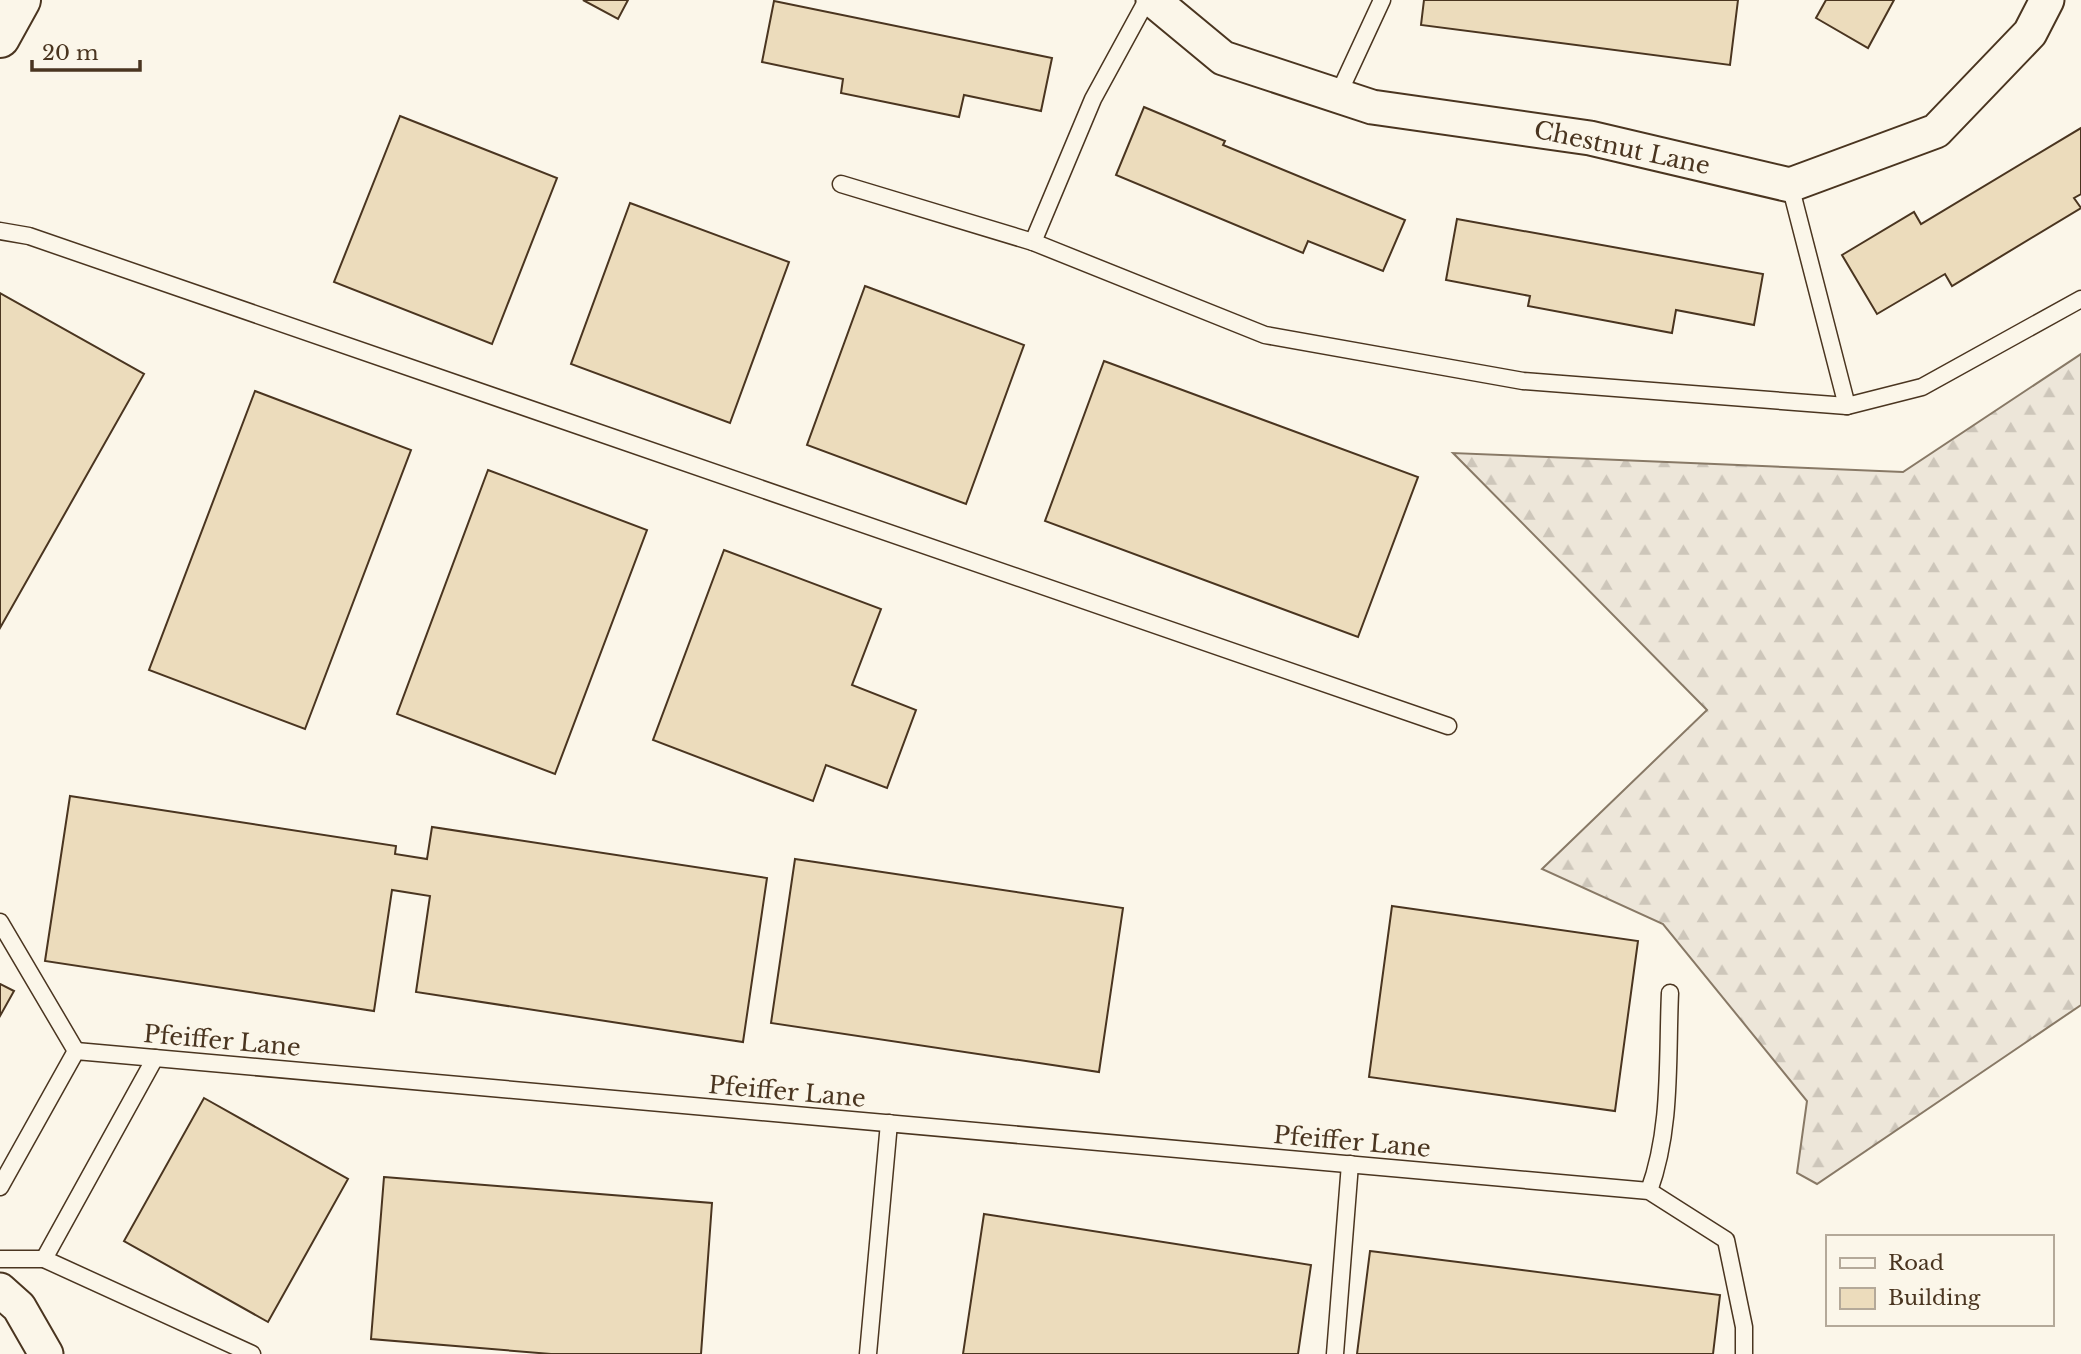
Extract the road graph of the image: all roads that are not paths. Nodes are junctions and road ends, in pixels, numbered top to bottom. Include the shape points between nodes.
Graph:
1 (21, 0) edge
2 (1147, 0) edge
3 (1153, 0) edge
4 (1382, 0) edge
5 (2047, 0) edge
6 (0, 38) edge
7 (1338, 95) junction
8 (841, 184) dead end
9 (1790, 185) junction
10 (0, 231) edge
11 (1032, 242) junction
12 (2081, 299) edge
13 (1847, 406) junction
14 (1448, 726) dead end
15 (0, 922) edge
16 (1670, 993) dead end
17 (76, 1051) junction
18 (155, 1058) junction
19 (889, 1124) junction
20 (1350, 1164) junction
21 (0, 1187) edge
22 (1649, 1191) junction
23 (0, 1259) edge
24 (44, 1259) junction
25 (0, 1290) edge
26 (46, 1354) edge
27 (252, 1354) edge
28 (868, 1354) edge
29 (1335, 1354) edge
30 (1744, 1354) edge

1 - 6 main road
2 - 11 lane via 1093,99
3 - 7 street, Chestnut Lane via 1223,58
4 - 7 lane
5 - 9 street via 2030,33 1936,131
7 - 9 street, Chestnut Lane via 1372,107 1590,138
8 - 11 lane
9 - 13 lane
10 - 14 lane via 29,236
11 - 13 lane via 1265,335 1523,381
12 - 13 lane via 1922,387
15 - 17 lane
16 - 22 lane via 1664,1134
17 - 18 lane, Pfeiffer Lane
17 - 21 lane
18 - 19 lane, Pfeiffer Lane
18 - 24 lane
19 - 20 lane, Pfeiffer Lane
19 - 28 lane
20 - 22 lane, Pfeiffer Lane
20 - 29 lane
22 - 30 lane via 1726,1240 1744,1327
23 - 24 lane
24 - 27 lane
25 - 26 street via 19,1307

